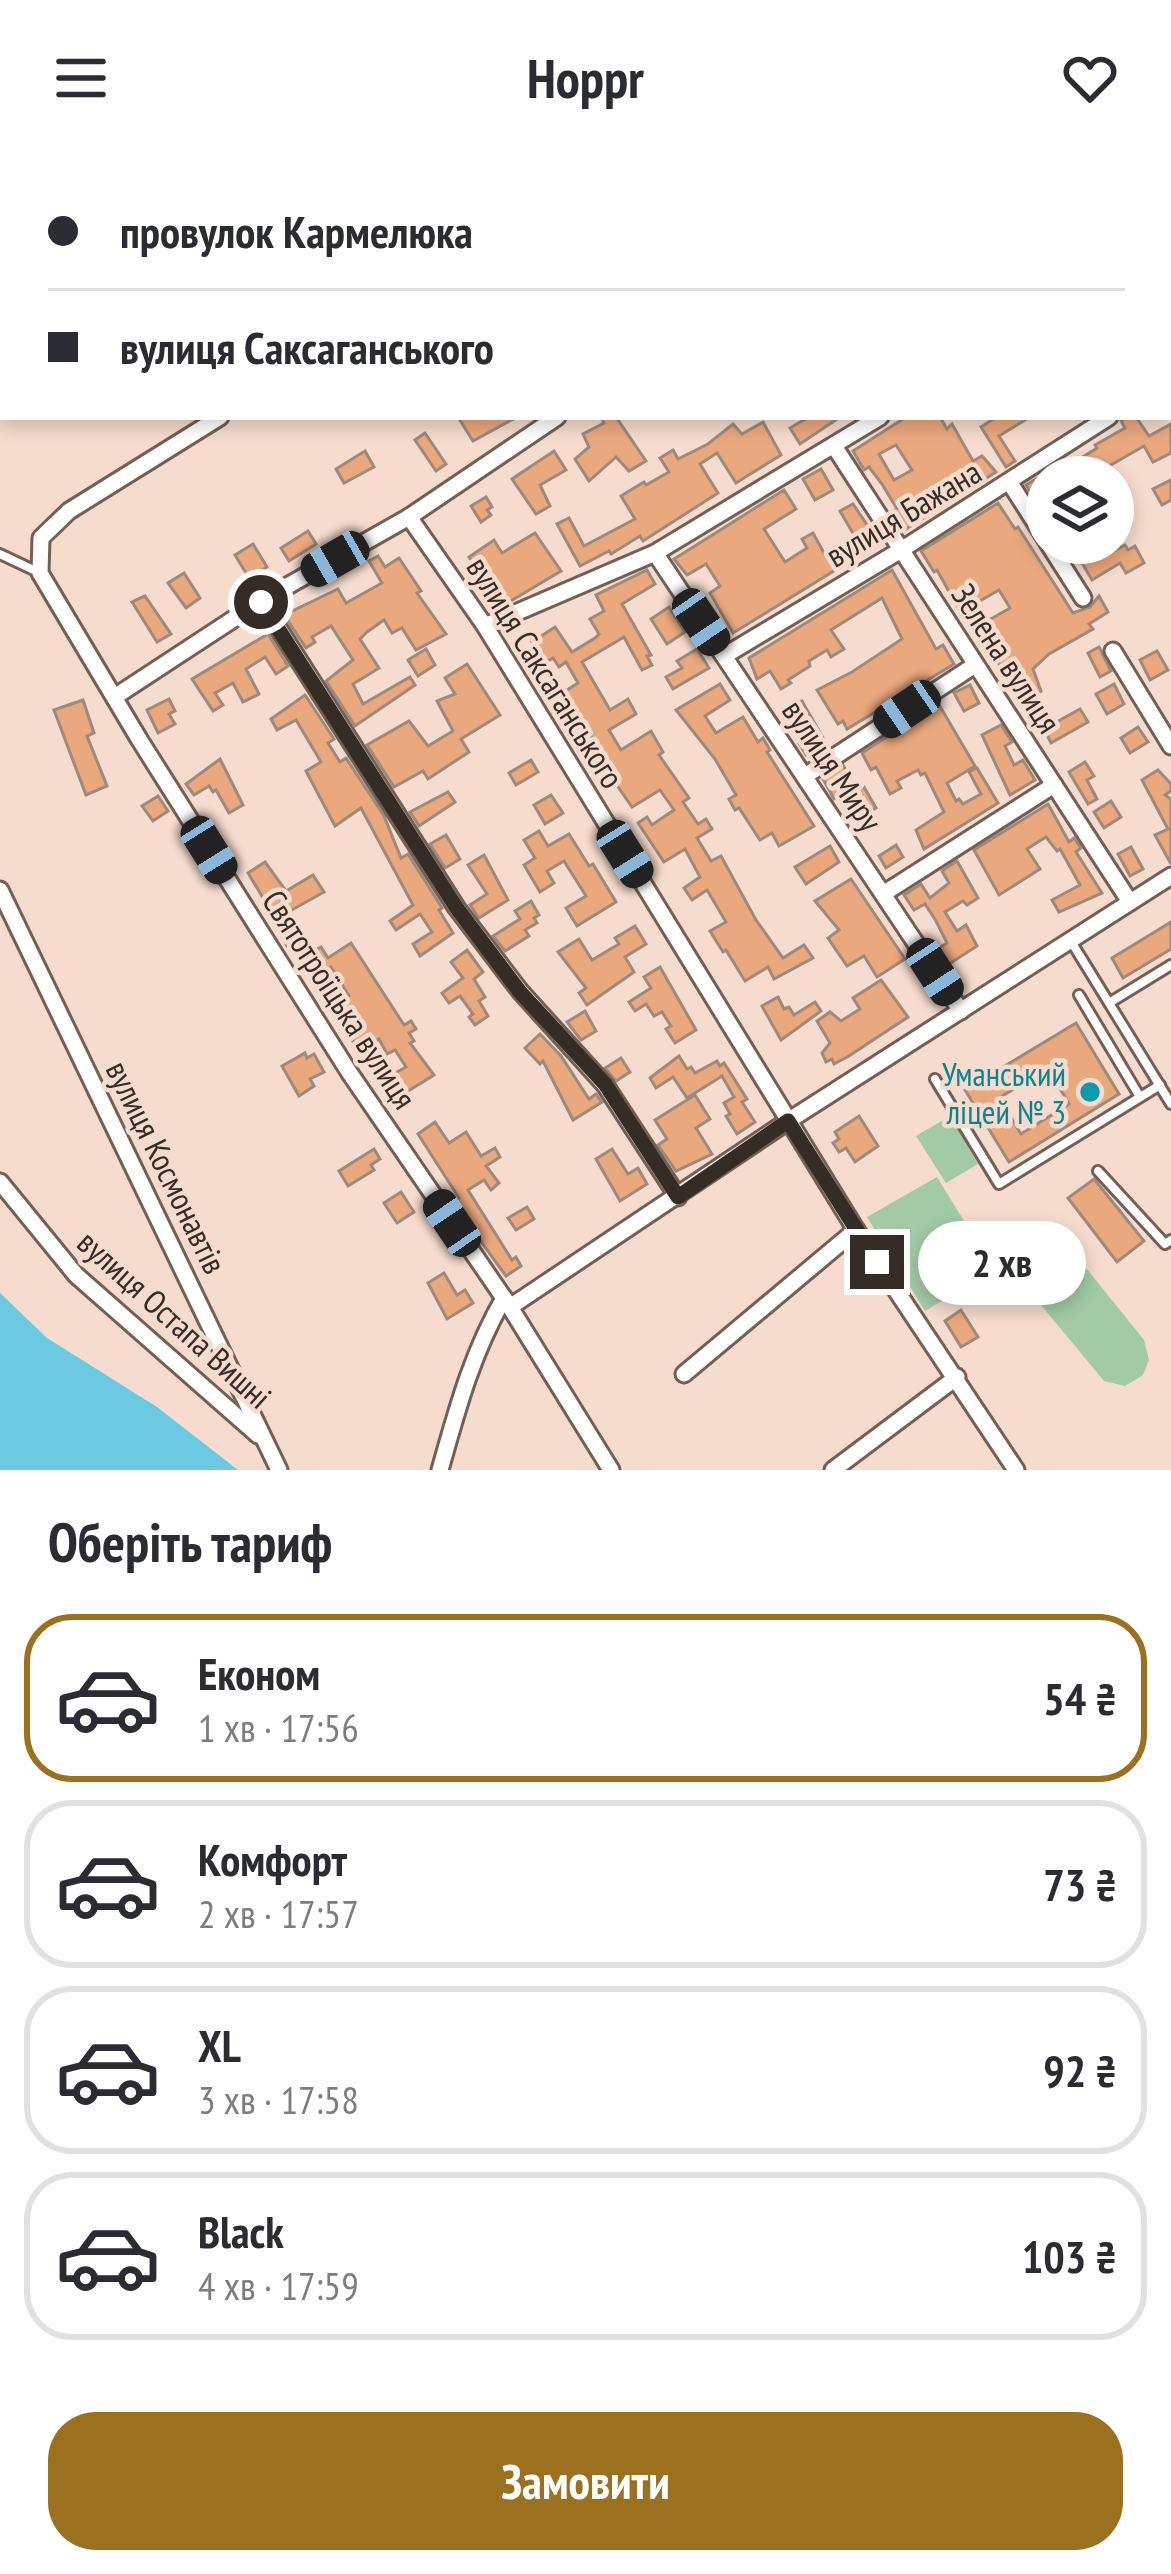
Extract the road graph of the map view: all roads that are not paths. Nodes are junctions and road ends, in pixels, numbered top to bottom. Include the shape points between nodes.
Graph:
1 (215, 420) edge
2 (553, 420) edge
3 (875, 420) edge
4 (1104, 420) edge
5 (834, 446) junction
6 (1010, 483) junction
7 (1026, 508) edge
8 (409, 517) junction
9 (901, 550) junction
10 (655, 553) junction
11 (0, 554) edge
12 (1062, 564) edge
13 (40, 573) junction
14 (1083, 598) dead end
15 (261, 602) junction
16 (485, 626) junction
17 (1113, 651) dead end
18 (724, 656) junction
19 (975, 665) junction
20 (116, 696) junction
21 (1171, 746) edge
22 (805, 776) junction
23 (1054, 785) junction
24 (1171, 876) edge
25 (0, 890) edge
26 (883, 894) junction
27 (1130, 902) junction
28 (1069, 939) junction
29 (1171, 964) edge
30 (1079, 995) dead end
31 (1108, 1003) junction
32 (961, 1011) junction
33 (935, 1079) dead end
34 (1160, 1085) junction
35 (1140, 1097) junction
36 (1171, 1103) edge
37 (788, 1121) junction
38 (1098, 1171) dead end
39 (0, 1182) edge
40 (678, 1197) junction
41 (856, 1230) junction
42 (1171, 1240) edge
43 (507, 1303) junction
44 (684, 1374) dead end
45 (957, 1377) junction
46 (266, 1442) junction
47 (280, 1470) edge
48 (440, 1470) edge
49 (611, 1470) edge
50 (833, 1470) edge
51 (1016, 1470) edge

1 - 13 street via 69,511 41,538
2 - 8 street
3 - 5 street
4 - 6 street, вулиця Бажана
5 - 9 street, Зелена вулиця
5 - 10 street
6 - 7 street
6 - 9 street, вулиця Бажана
8 - 15 street
8 - 16 street, вулиця Саксаганського
9 - 18 street, вулиця Бажана
9 - 19 street, Зелена вулиця
10 - 16 street
10 - 18 street, вулиця Миру
11 - 13 lane
12 - 14 street
13 - 20 street, Святотроїцька вулиця
15 - 20 street
15 - 40 street via 456,907 605,1084
16 - 37 street, вулиця Саксаганського
17 - 21 street
18 - 22 street, вулиця Миру
19 - 22 street
19 - 23 street, Зелена вулиця
20 - 43 street, Святотроїцька вулиця via 349,1072
22 - 26 street, вулиця Миру
23 - 26 street
23 - 27 street, Зелена вулиця
24 - 27 street
25 - 46 street, вулиця Космонавтів
26 - 32 street, вулиця Миру
27 - 28 street
28 - 31 lane
28 - 32 street
29 - 31 lane
30 - 35 lane
31 - 34 lane
32 - 37 street
33 - 35 lane via 998,1184
34 - 35 lane
34 - 36 lane
37 - 40 street
37 - 41 street, вулиця Саксаганського
38 - 42 lane via 1166,1244
39 - 46 street, вулиця Остапа Вишні via 76,1275
40 - 43 street
41 - 44 street
41 - 45 street, вулиця Саксаганського
43 - 48 street via 464,1382
43 - 49 street, Святотроїцька вулиця
45 - 50 street
45 - 51 street, вулиця Саксаганського
46 - 47 street, вулиця Космонавтів

